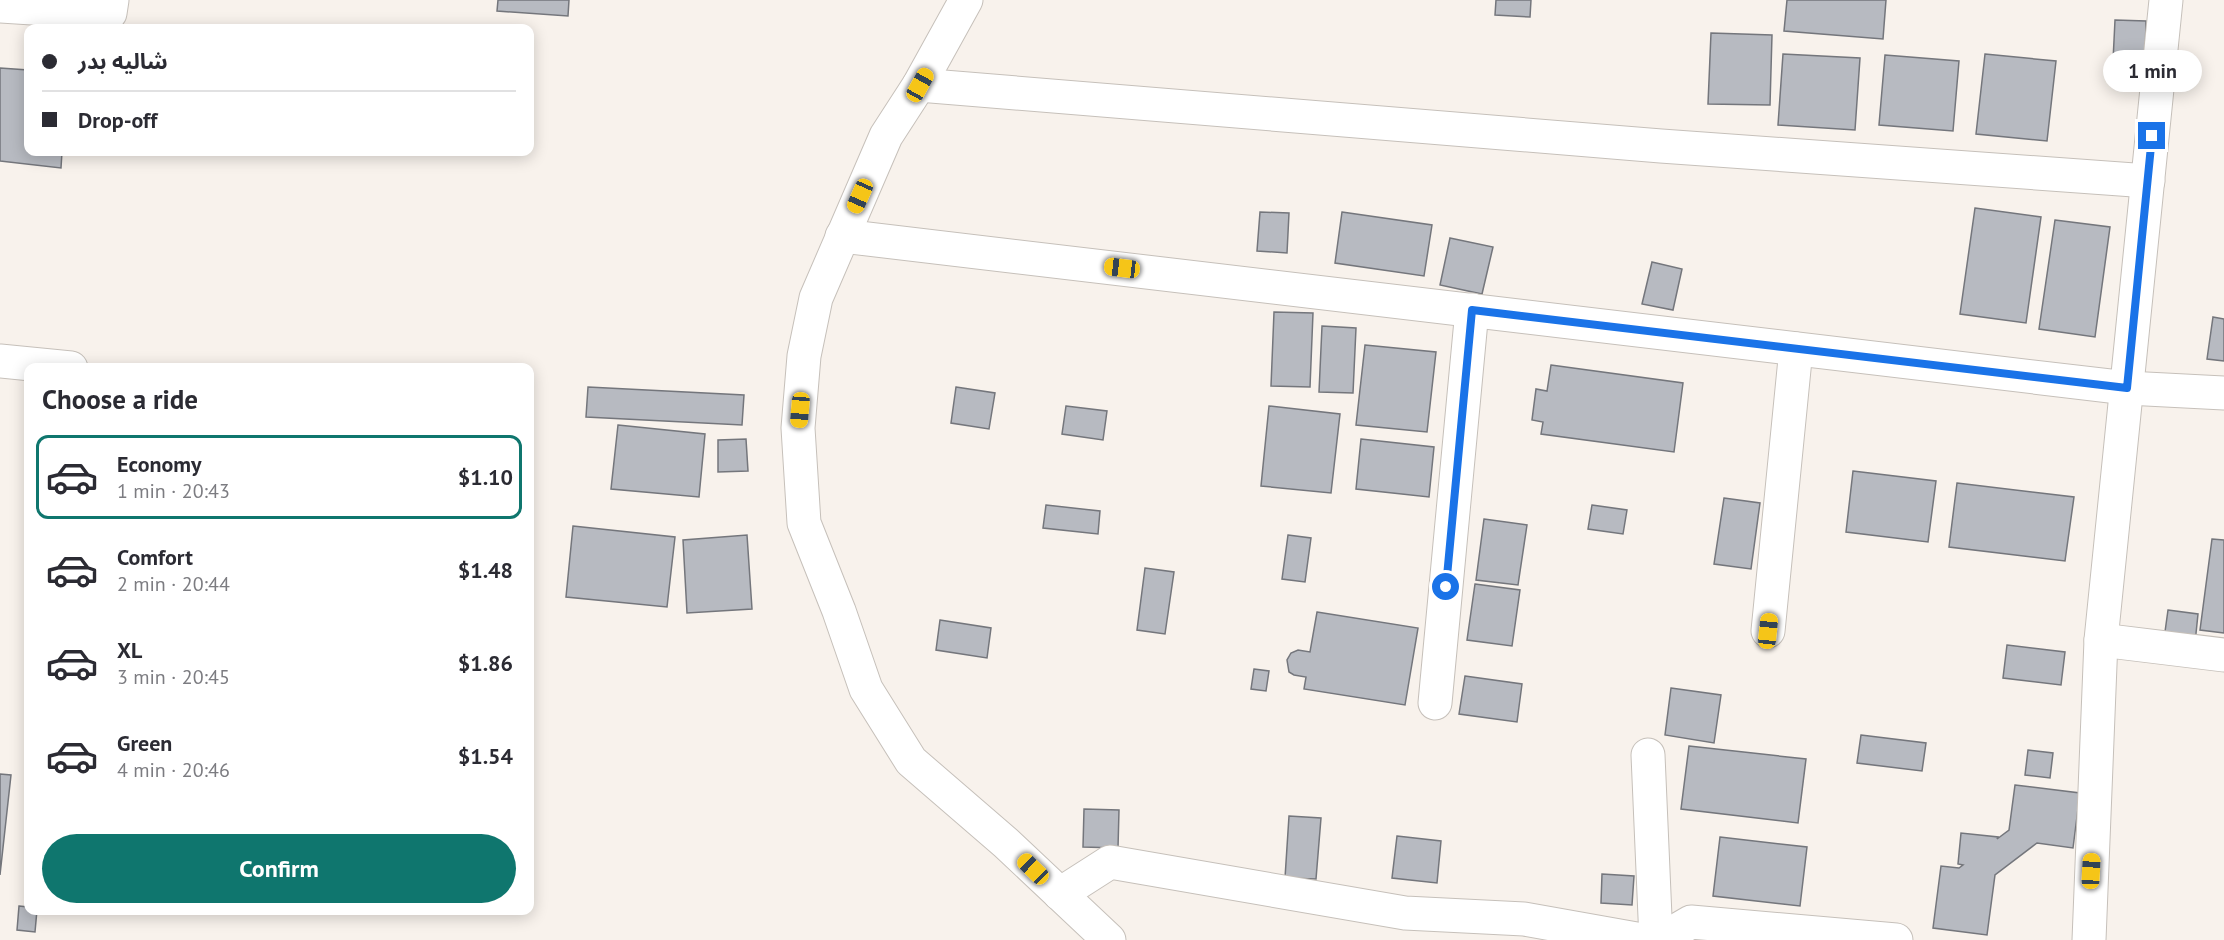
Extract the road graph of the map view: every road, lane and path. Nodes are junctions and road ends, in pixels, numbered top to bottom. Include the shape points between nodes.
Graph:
1 (112, 0) edge
2 (966, 0) edge
3 (2166, 0) edge
4 (0, 6) edge
5 (920, 85) junction
6 (2148, 181) junction
7 (842, 236) junction
8 (1472, 310) junction
9 (1796, 349) junction
10 (0, 361) edge
11 (24, 363) edge
12 (2127, 388) junction
13 (2224, 393) edge
14 (1768, 631) dead end
15 (2101, 640) junction
16 (2224, 655) edge
17 (1435, 703) dead end
18 (1648, 755) dead end
19 (1060, 894) junction
20 (1109, 940) edge
21 (1642, 940) edge
22 (1658, 940) edge
23 (1896, 940) edge
24 (2089, 940) edge

1 - 4 street via 110,12
2 - 5 street
3 - 6 street
5 - 6 street via 1661,146
5 - 7 street via 886,135
6 - 12 street
7 - 8 street
7 - 19 street via 816,298 804,356 798,428 804,523 866,689 911,761
8 - 9 street
8 - 17 street
9 - 12 street
9 - 14 street
10 - 11 street
12 - 13 street
12 - 15 street
15 - 16 street
15 - 24 street
18 - 22 street
19 - 20 street
19 - 21 street via 1110,862 1405,913 1524,919
22 - 23 street via 1691,922

